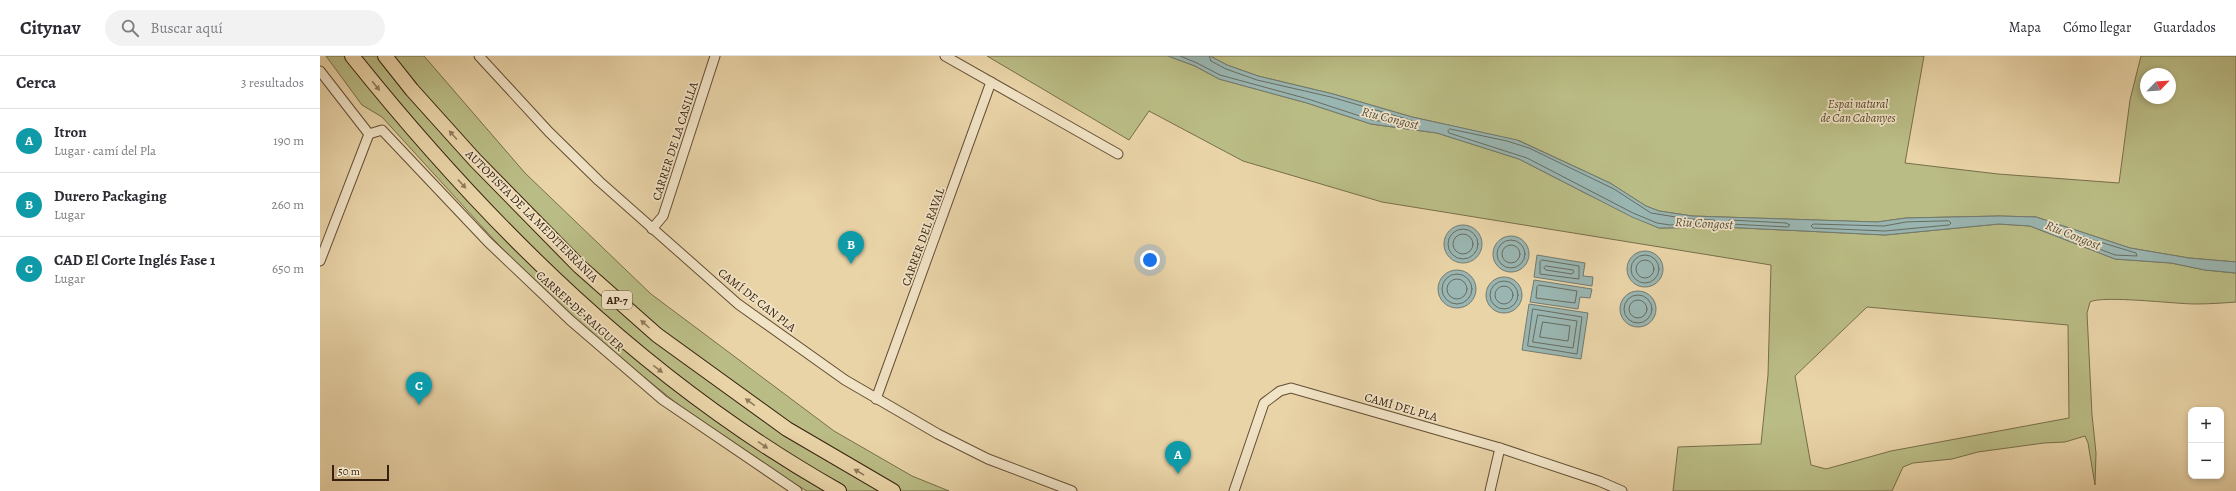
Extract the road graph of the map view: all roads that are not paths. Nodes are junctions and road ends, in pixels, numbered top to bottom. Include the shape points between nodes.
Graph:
1 (352, 56) edge
2 (386, 56) edge
3 (479, 56) edge
4 (714, 56) edge
5 (945, 56) edge
6 (320, 71) edge
7 (991, 82) junction
8 (369, 134) junction
9 (1118, 154) dead end
10 (652, 229) junction
11 (320, 261) edge
12 (876, 399) junction
13 (1500, 448) junction
14 (797, 491) edge
15 (839, 491) edge
16 (893, 491) edge
17 (1072, 491) edge
18 (1234, 491) edge
19 (1490, 491) edge
20 (1622, 491) edge

1 -> 15 highway, AP-7 via 430,151 560,285 682,388 779,456
16 -> 2 highway, AUTOPISTA DE LA MEDITERRÀNIA / AP-7 via 787,429 657,335 579,266 480,166 412,90
3 - 10 street, CAMÍ DE CAN PLA via 598,181
4 - 10 street, CARRER DE LA CASILLA via 663,216
5 - 7 street
6 - 8 street
7 - 9 street
7 - 12 street, CARRER DEL RAVAL
8 - 11 street
8 - 14 street, CARRER DE RAIGUER via 382,130 510,263 570,320 663,400
10 - 12 street, CAMÍ DE CAN PLA via 738,304
12 - 17 street, CAMÍ DE CAN PLA via 960,446
13 - 18 street, CAMÍ DEL PLA via 1291,388 1280,390 1264,403
13 - 19 street
13 - 20 street, CAMÍ DEL PLA via 1594,479

